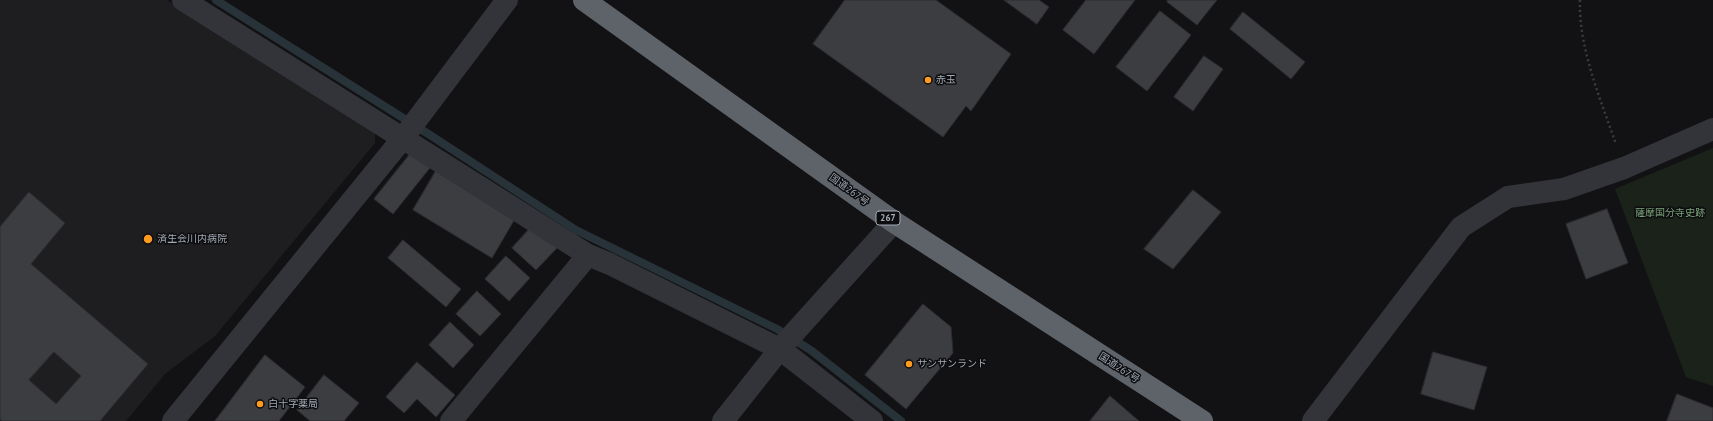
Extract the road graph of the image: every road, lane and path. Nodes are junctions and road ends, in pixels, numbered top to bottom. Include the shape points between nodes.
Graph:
1 (183, 0) edge
2 (508, 0) edge
3 (584, 0) edge
4 (1580, 0) edge
5 (1713, 129) edge
6 (409, 130) junction
7 (1624, 168) junction
8 (894, 222) junction
9 (588, 254) junction
10 (786, 342) junction
11 (179, 419) edge
12 (452, 421) edge
13 (723, 421) edge
14 (872, 421) edge
15 (1202, 421) edge
16 (1313, 421) edge

1 - 6 street
2 - 6 street
3 - 8 highway, 国道267号 / 267
4 - 7 path via 1588,62
5 - 7 street
6 - 9 street
6 - 11 street
7 - 16 street via 1564,189 1508,197 1461,226
8 - 10 street
8 - 15 highway, 国道267号 / 267
9 - 10 street
9 - 12 street
10 - 13 street
10 - 14 street

